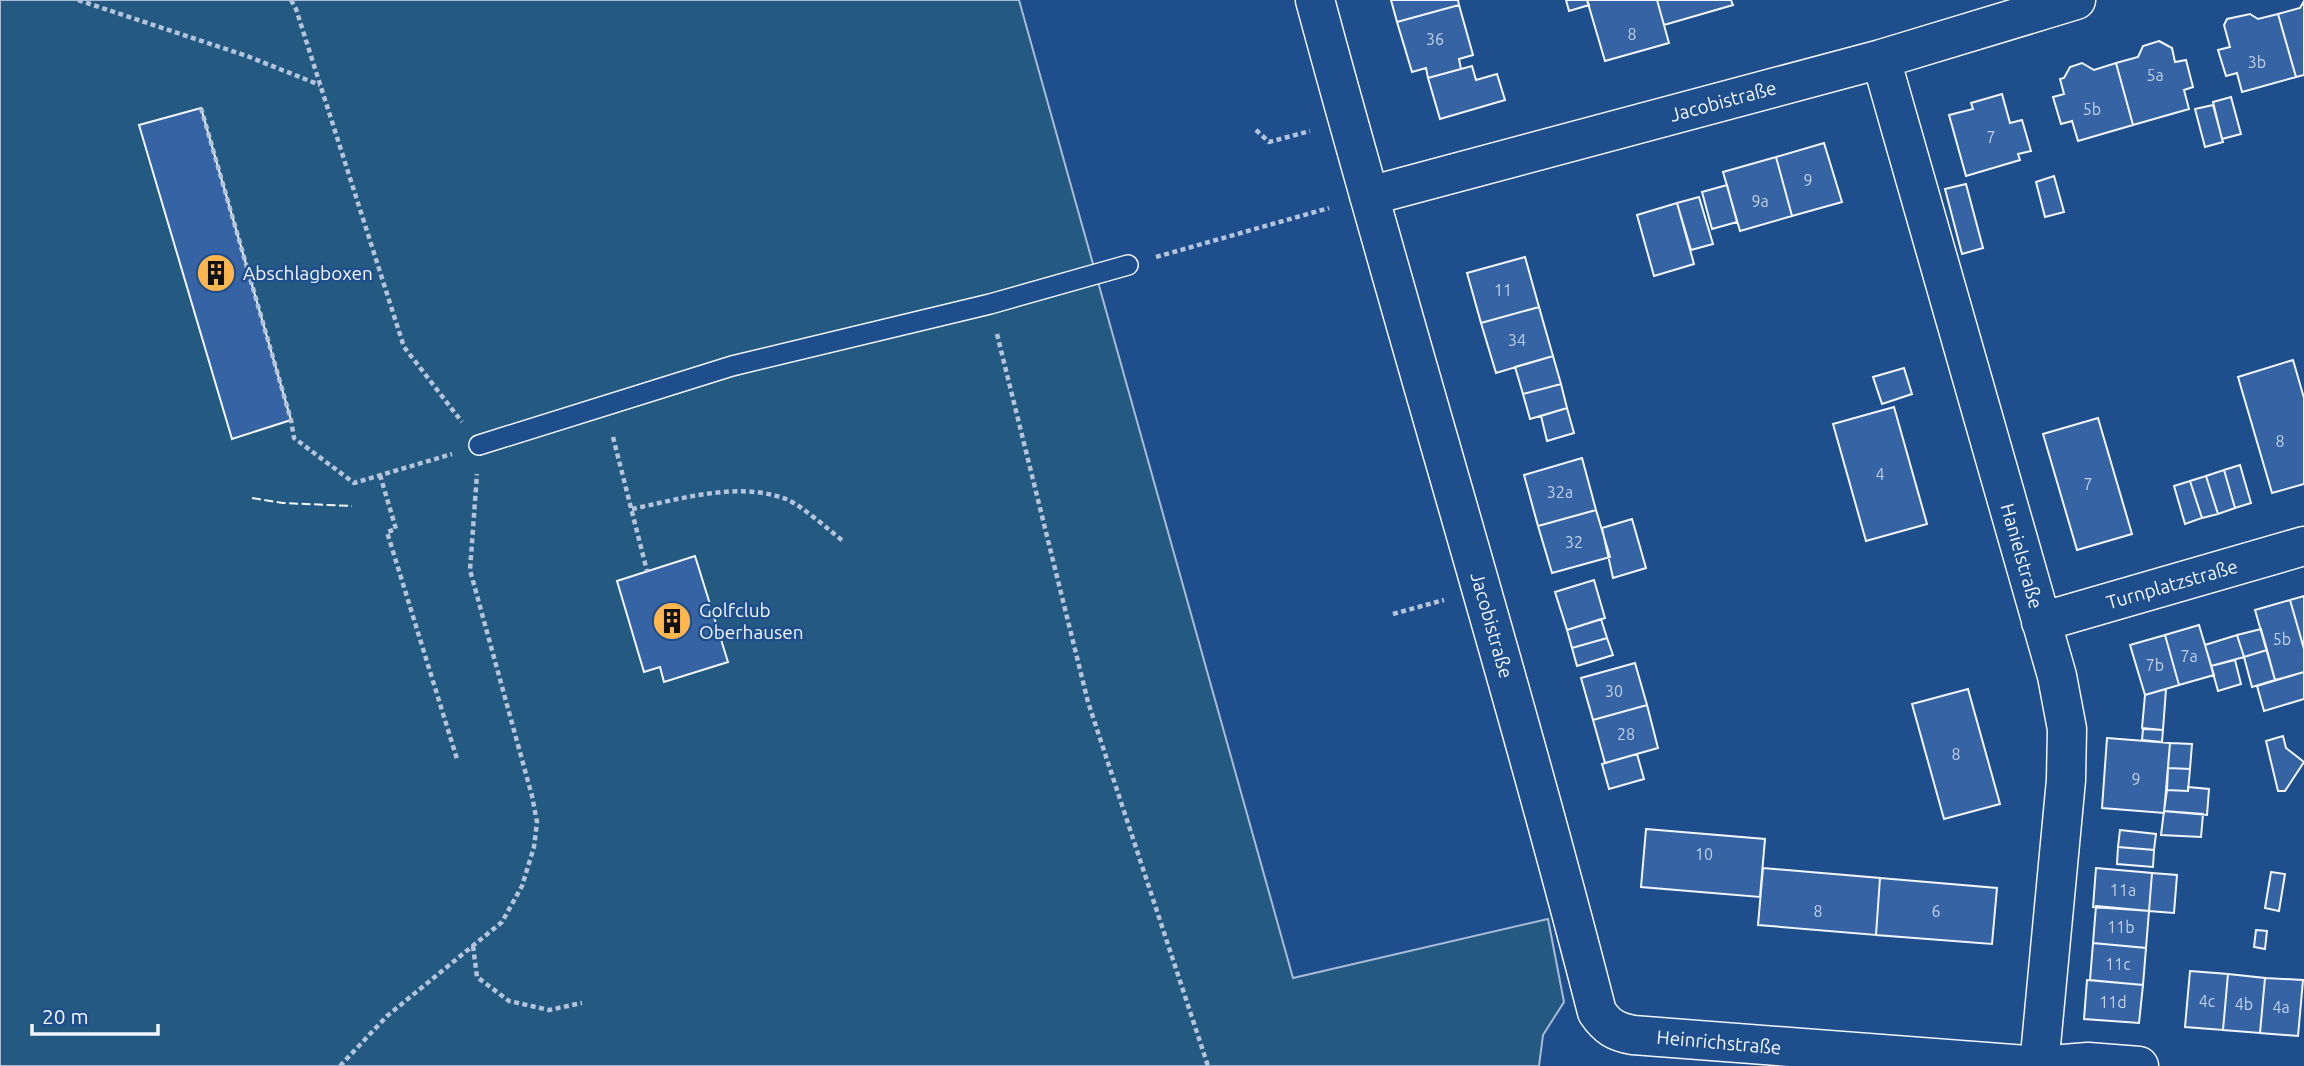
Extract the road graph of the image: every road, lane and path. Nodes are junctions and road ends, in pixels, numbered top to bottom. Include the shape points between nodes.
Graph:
1 (78, 0) edge
2 (290, 0) edge
3 (1315, 0) edge
4 (2077, 0) edge
5 (1881, 59) junction
6 (321, 85) junction
7 (201, 108) dead end
8 (1348, 121) junction
9 (1256, 130) dead end
10 (1369, 196) junction
11 (1128, 265) joint
12 (990, 304) junction
13 (605, 406) junction
14 (479, 445) junction
15 (380, 475) junction
16 (632, 509) junction
17 (843, 541) dead end
18 (2304, 546) edge
19 (647, 571) dead end
20 (1482, 590) junction
21 (1393, 614) dead end
22 (2041, 622) junction
23 (457, 759) dead end
24 (473, 945) junction
25 (582, 1003) dead end
26 (1633, 1035) joint
27 (340, 1066) edge
28 (1208, 1066) edge
29 (2039, 1066) edge
30 (2139, 1066) edge

1 - 6 path
2 - 6 path
3 - 8 street, Jacobistraße
4 - 5 street, Jacobistraße
5 - 10 street, Jacobistraße
5 - 22 street, Hanielstraße
6 - 14 path via 404,347
7 - 15 path via 294,438 354,483
8 - 9 path via 1269,142
8 - 10 street, Jacobistraße
10 - 11 path
10 - 20 street, Jacobistraße
11 - 12 lane
12 - 13 lane via 732,366
12 - 28 path via 1088,702
13 - 14 lane
13 - 16 path
14 - 15 path
14 - 24 path via 470,570 537,822 522,886 502,922
15 - 23 path via 396,529 387,532
16 - 17 path via 743,491 788,499
16 - 19 path
18 - 22 street, Turnplatzstraße
20 - 21 path
20 - 26 street, Jacobistraße via 1597,1012 1616,1032
22 - 29 street, Hanielstraße via 2057,676 2067,754
24 - 25 path via 477,978 509,1001 549,1010
24 - 27 path via 387,1016
26 - 29 street, Heinrichstraße
29 - 30 street, Heinrichstraße via 2088,1062

